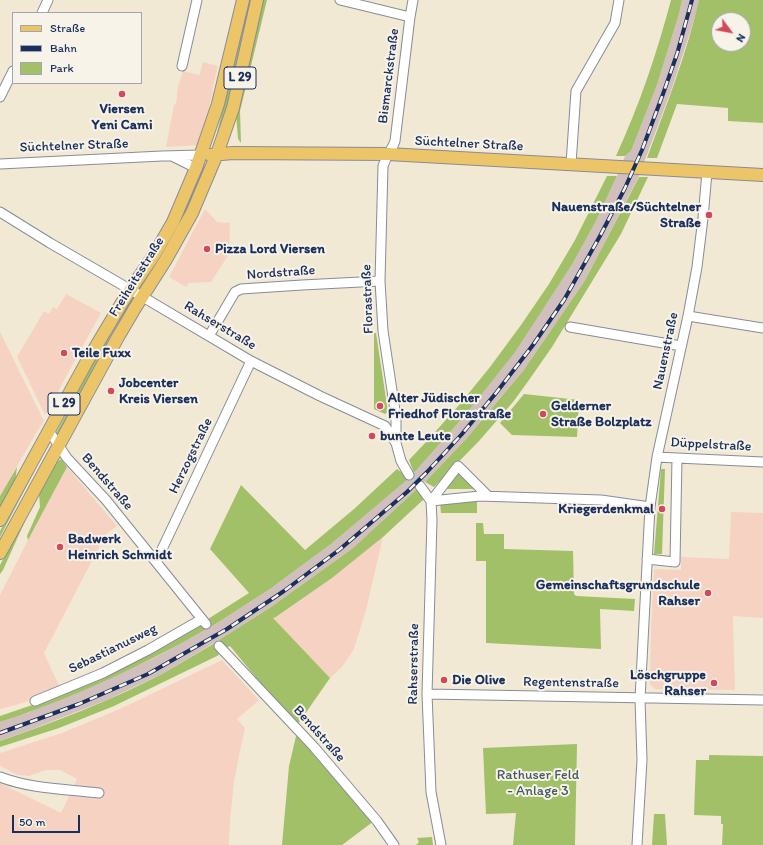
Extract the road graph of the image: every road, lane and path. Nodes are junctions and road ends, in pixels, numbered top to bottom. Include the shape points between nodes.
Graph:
1 (48, 0) edge
2 (197, 0) edge
3 (243, 0) edge
4 (257, 0) edge
5 (340, 0) edge
6 (413, 0) edge
7 (619, 0) edge
8 (42, 12) edge
9 (410, 17) junction
10 (182, 66) dead end
11 (12, 72) edge
12 (0, 97) edge
13 (223, 140) junction
14 (233, 153) junction
15 (218, 154) junction
16 (388, 154) junction
17 (173, 156) junction
18 (201, 156) junction
19 (0, 164) edge
20 (571, 164) junction
21 (196, 168) junction
22 (707, 172) junction
23 (763, 175) edge
24 (0, 212) edge
25 (380, 281) junction
26 (130, 290) junction
27 (143, 297) junction
28 (688, 316) junction
29 (570, 327) dead end
30 (763, 328) edge
31 (209, 336) junction
32 (681, 346) junction
33 (251, 361) junction
34 (49, 431) junction
35 (396, 443) junction
36 (58, 446) junction
37 (657, 456) junction
38 (677, 458) junction
39 (33, 459) junction
40 (763, 462) edge
41 (47, 467) junction
42 (409, 475) tunnel mouth
43 (420, 486) tunnel mouth
44 (488, 496) junction
45 (431, 501) junction
46 (650, 507) junction
47 (0, 520) edge
48 (0, 553) edge
49 (647, 559) junction
50 (156, 562) junction
51 (204, 621) joint
52 (219, 646) dead end
53 (427, 694) junction
54 (640, 699) junction
55 (763, 700) edge
56 (35, 701) dead end
57 (0, 777) edge
58 (99, 793) dead end
59 (394, 845) edge
60 (440, 845) edge
61 (637, 845) edge

1 - 8 street
2 - 10 street
3 - 18 main road, Freiheitsstraße / L 29 via 218,104
4 - 13 main road, Freiheitsstraße / L 29 via 233,108
5 - 9 street
6 - 9 street, Bismarckstraße
7 - 20 street via 614,23 576,91
9 - 16 street, Bismarckstraße via 395,141
11 - 12 street
13 - 14 main road
13 - 15 main road, Freiheitsstraße / L 29
14 - 15 main road, Süchtelner Straße
14 - 16 main road, Süchtelner Straße
15 - 18 main road, Süchtelner Straße
15 - 27 main road, Freiheitsstraße / L 29 via 192,213
16 - 20 main road, Süchtelner Straße
16 - 25 street, Florastraße via 383,166
17 - 18 street, Süchtelner Straße
17 - 19 street, Süchtelner Straße
17 - 21 street
18 - 21 main road, Freiheitsstraße / L 29
20 - 22 main road, Süchtelner Straße
21 - 26 main road, Freiheitsstraße / L 29 via 173,222
22 - 23 main road, Süchtelner Straße
22 - 28 street, Nauenstraße via 697,268
24 - 26 street, Rahserstraße
25 - 31 street, Nordstraße via 241,289 235,292
25 - 35 street, Florastraße via 382,331 396,417
26 - 27 street, Rahserstraße
26 - 34 main road, Freiheitsstraße / L 29
27 - 31 street, Rahserstraße
27 - 36 main road, Freiheitsstraße / L 29
28 - 30 street
28 - 32 street, Nauenstraße
29 - 32 street
31 - 33 street, Rahserstraße
32 - 37 street, Nauenstraße
33 - 35 street, Rahserstraße via 385,426
33 - 50 street, Herzogstraße
34 - 36 street, Bendstraße
34 - 39 main road, Freiheitsstraße / L 29
35 - 42 street, Rahserstraße via 401,461
36 - 41 main road, Freiheitsstraße / L 29
36 - 50 street, Bendstraße
37 - 38 street, Düppelstraße
37 - 46 street, Nauenstraße
38 - 40 street, Düppelstraße
38 - 49 street via 675,562
39 - 41 main road
39 - 47 main road, Freiheitsstraße / L 29
41 - 48 main road, Freiheitsstraße / L 29
43 - 45 street
44 - 45 street
44 - 45 street via 458,466
44 - 46 street via 601,500
45 - 53 street, Rahserstraße
46 - 49 street, Nauenstraße
49 - 54 street, Nauenstraße
50 - 51 street, Bendstraße
51 - 56 street, Sebastianusweg via 102,672
52 - 59 street, Bendstraße via 314,747 377,821
53 - 54 street, Regentenstraße
53 - 60 street, Rahserstraße via 431,792
54 - 55 street, Regentenstraße
54 - 61 street, Nauenstraße via 642,760
57 - 58 street via 48,788

